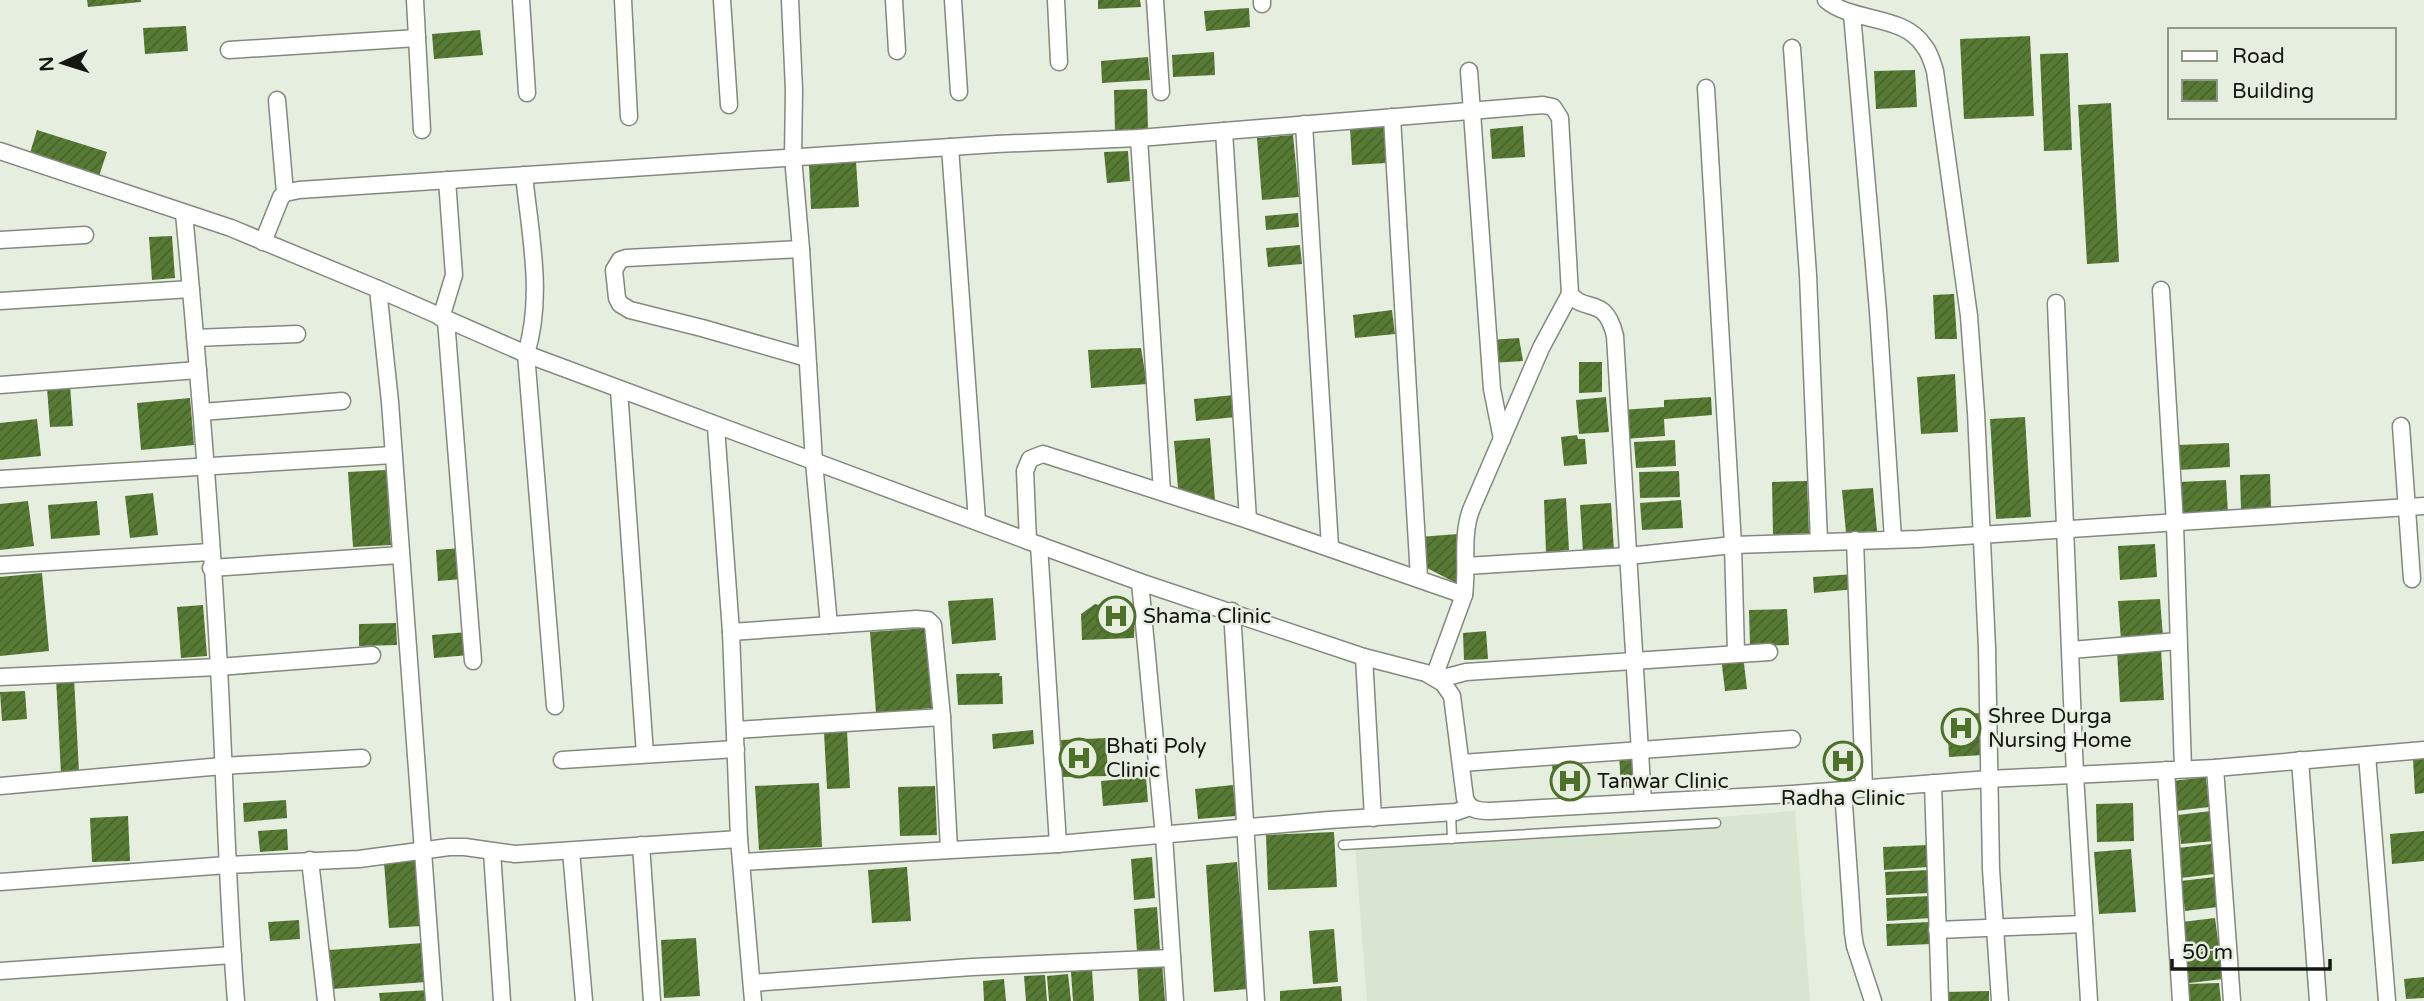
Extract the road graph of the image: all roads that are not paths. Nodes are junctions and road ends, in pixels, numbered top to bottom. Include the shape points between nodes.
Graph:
1 (415, 0) edge
2 (521, 0) edge
3 (623, 0) edge
4 (722, 0) edge
5 (790, 0) edge
6 (894, 0) edge
7 (953, 0) edge
8 (1056, 0) edge
9 (1155, 0) edge
10 (1826, 0) edge
11 (1852, 14) junction
12 (417, 38) junction
13 (1792, 48) dead end
14 (229, 50) dead end
15 (897, 51) dead end
16 (1059, 62) dead end
17 (1469, 71) dead end
18 (1706, 88) dead end
19 (959, 92) dead end
20 (1161, 92) dead end
21 (527, 93) dead end
22 (277, 100) dead end
23 (729, 105) dead end
24 (1473, 111) junction
25 (629, 117) dead end
26 (1392, 117) junction
27 (1304, 124) junction
28 (422, 130) dead end
29 (1224, 131) junction
30 (1139, 138) junction
31 (950, 147) junction
32 (0, 151) edge
33 (793, 157) junction
34 (524, 175) junction
35 (447, 180) junction
36 (285, 193) junction
37 (184, 213) junction
38 (85, 235) dead end
39 (0, 240) edge
40 (263, 242) junction
41 (801, 249) junction
42 (191, 289) junction
43 (378, 289) junction
44 (2161, 290) dead end
45 (1570, 294) junction
46 (0, 301) edge
47 (2056, 303) dead end
48 (444, 319) junction
49 (297, 334) dead end
50 (195, 338) junction
51 (526, 354) junction
52 (807, 358) junction
53 (198, 370) junction
54 (0, 384) edge
55 (620, 390) junction
56 (342, 401) dead end
57 (202, 412) junction
58 (2400, 426) dead end
59 (716, 427) junction
60 (1502, 439) junction
61 (393, 455) junction
62 (814, 462) junction
63 (205, 467) junction
64 (0, 479) edge
65 (1162, 492) junction
66 (2416, 507) edge
67 (1248, 520) junction
68 (977, 521) junction
69 (2175, 524) junction
70 (2064, 528) junction
71 (1981, 534) junction
72 (1894, 539) junction
73 (1856, 540) junction
74 (1819, 541) junction
75 (1033, 543) junction
76 (1733, 545) junction
77 (1330, 547) junction
78 (400, 555) junction
79 (1628, 556) junction
80 (211, 560) junction
81 (0, 565) edge
82 (1466, 566) junction
83 (1419, 578) junction
84 (2412, 579) dead end
85 (1140, 582) junction
86 (1464, 595) junction
87 (1232, 611) junction
88 (829, 625) junction
89 (731, 632) junction
90 (2178, 641) junction
91 (2071, 650) junction
92 (1769, 652) dead end
93 (1736, 653) junction
94 (372, 655) dead end
95 (1364, 656) junction
96 (473, 661) dead end
97 (1635, 662) junction
98 (219, 667) junction
99 (0, 677) edge
100 (1438, 680) junction
101 (555, 706) dead end
102 (942, 717) junction
103 (735, 730) junction
104 (1792, 739) dead end
105 (736, 749) junction
106 (1640, 750) junction
107 (2424, 750) edge
108 (645, 754) junction
109 (2367, 755) junction
110 (362, 758) dead end
111 (562, 760) dead end
112 (2300, 760) junction
113 (1462, 763) junction
114 (222, 766) junction
115 (2215, 768) junction
116 (2183, 769) junction
117 (2166, 770) junction
118 (2075, 775) junction
119 (1989, 779) junction
120 (1933, 783) junction
121 (0, 786) edge
122 (1864, 788) junction
123 (1843, 790) junction
124 (1643, 802) junction
125 (1470, 807) junction
126 (1451, 813) junction
127 (1373, 818) junction
128 (1716, 823) dead end
129 (1244, 828) junction
130 (1164, 836) junction
131 (739, 839) junction
132 (1452, 839) junction
133 (1058, 844) junction
134 (641, 845) junction
135 (1343, 845) dead end
136 (949, 849) junction
137 (421, 850) junction
138 (571, 851) junction
139 (492, 852) junction
140 (310, 860) junction
141 (742, 862) junction
142 (227, 865) junction
143 (0, 882) edge
144 (2084, 924) junction
145 (1995, 928) junction
146 (1937, 930) junction
147 (233, 955) junction
148 (1172, 958) junction
149 (0, 971) edge
150 (752, 983) junction
151 (236, 1001) edge
152 (326, 1001) edge
153 (434, 1001) edge
154 (502, 1001) edge
155 (583, 1001) edge
156 (652, 1001) edge
157 (753, 1001) edge
158 (1175, 1001) edge
159 (1256, 1001) edge
160 (1873, 1001) edge
161 (1940, 1001) edge
162 (2000, 1001) edge
163 (2088, 1001) edge
164 (2181, 1001) edge
165 (2232, 1001) edge
166 (2318, 1001) edge
167 (2388, 1001) edge

1 - 12 street
2 - 21 street
3 - 25 street
4 - 23 street
5 - 33 street
6 - 15 street
7 - 19 street
8 - 16 street
9 - 20 street
10 - 11 street
11 - 71 street via 1912,34 1923,43 1935,71 1969,316
11 - 72 street
12 - 14 street
12 - 28 street
13 - 74 street via 1808,275
17 - 24 street
18 - 76 street
22 - 36 street
24 - 26 street
24 - 45 street via 1543,105 1558,111
24 - 60 street via 1492,389
26 - 27 street
26 - 83 street
27 - 29 street
27 - 77 street
29 - 30 street
29 - 67 street
30 - 31 street
30 - 65 street
31 - 33 street
31 - 68 street
32 - 37 street
33 - 34 street
33 - 41 street
34 - 35 street
34 - 51 street via 536,281
35 - 36 street
35 - 48 street via 454,275
36 - 40 street
37 - 40 street
37 - 42 street
38 - 39 street
40 - 43 street
41 - 52 street
41 - 52 street via 626,258 614,270 617,298 630,310
42 - 46 street
42 - 50 street
43 - 48 street
43 - 61 street
44 - 69 street
45 - 60 street
45 - 79 street via 1576,301 1599,308 1612,324
47 - 70 street
48 - 51 street
48 - 96 street
49 - 50 street
50 - 53 street
51 - 55 street
51 - 101 street
52 - 62 street
53 - 54 street
53 - 57 street
55 - 59 street
55 - 108 street
56 - 57 street
57 - 63 street
58 - 66 street
59 - 62 street
59 - 89 street
60 - 82 street via 1467,522
61 - 63 street
61 - 78 street
62 - 68 street
62 - 88 street
63 - 64 street
63 - 80 street
65 - 67 street
65 - 75 street via 1050,455 1036,455 1025,471
66 - 69 street
66 - 84 street
67 - 77 street
68 - 75 street
69 - 70 street
69 - 90 street
70 - 71 street
70 - 91 street
71 - 72 street
71 - 119 street
72 - 73 street
73 - 74 street
73 - 122 street
74 - 76 street
75 - 85 street
75 - 133 street
76 - 79 street
76 - 93 street
77 - 83 street
78 - 80 street
78 - 137 street
79 - 82 street
79 - 97 street
80 - 81 street
80 - 98 street
82 - 86 street
83 - 86 street
85 - 87 street
85 - 130 street
86 - 100 street
87 - 95 street
87 - 129 street
88 - 89 street
88 - 102 street via 928,620 933,625
89 - 103 street
90 - 91 street
90 - 116 street
91 - 118 street
92 - 93 street
93 - 97 street
94 - 98 street
95 - 100 street
95 - 127 street
97 - 100 street via 1466,672
97 - 106 street
98 - 99 street
98 - 114 street
100 - 113 street via 1452,696
102 - 103 street
102 - 136 street
103 - 105 street
104 - 106 street
105 - 108 street
105 - 131 street
106 - 113 street
106 - 124 street
107 - 109 street
108 - 111 street
109 - 112 street
109 - 167 street
110 - 114 street
112 - 115 street
112 - 166 street
113 - 125 street
114 - 121 street
114 - 142 street
115 - 116 street
115 - 165 street
116 - 117 street
117 - 118 street
117 - 164 street
118 - 119 street
118 - 144 street
119 - 120 street
119 - 145 street
120 - 122 street
120 - 146 street
122 - 123 street
123 - 124 street
123 - 160 street via 1853,933
124 - 125 street via 1490,811
125 - 126 street
126 - 127 street
126 - 132 lane
127 - 129 street
128 - 132 lane
129 - 130 street
129 - 159 street
130 - 133 street
130 - 148 street
131 - 134 street
131 - 141 street
132 - 135 lane
133 - 136 street
134 - 138 street
134 - 156 street
136 - 141 street
137 - 139 street via 465,847
137 - 140 street
137 - 153 street
138 - 139 street
138 - 155 street
139 - 154 street
140 - 142 street
140 - 152 street
141 - 150 street
142 - 143 street
142 - 147 street
144 - 145 street
144 - 163 street
145 - 146 street
145 - 162 street
146 - 161 street
147 - 149 street
147 - 151 street
148 - 150 street
148 - 158 street
150 - 157 street

